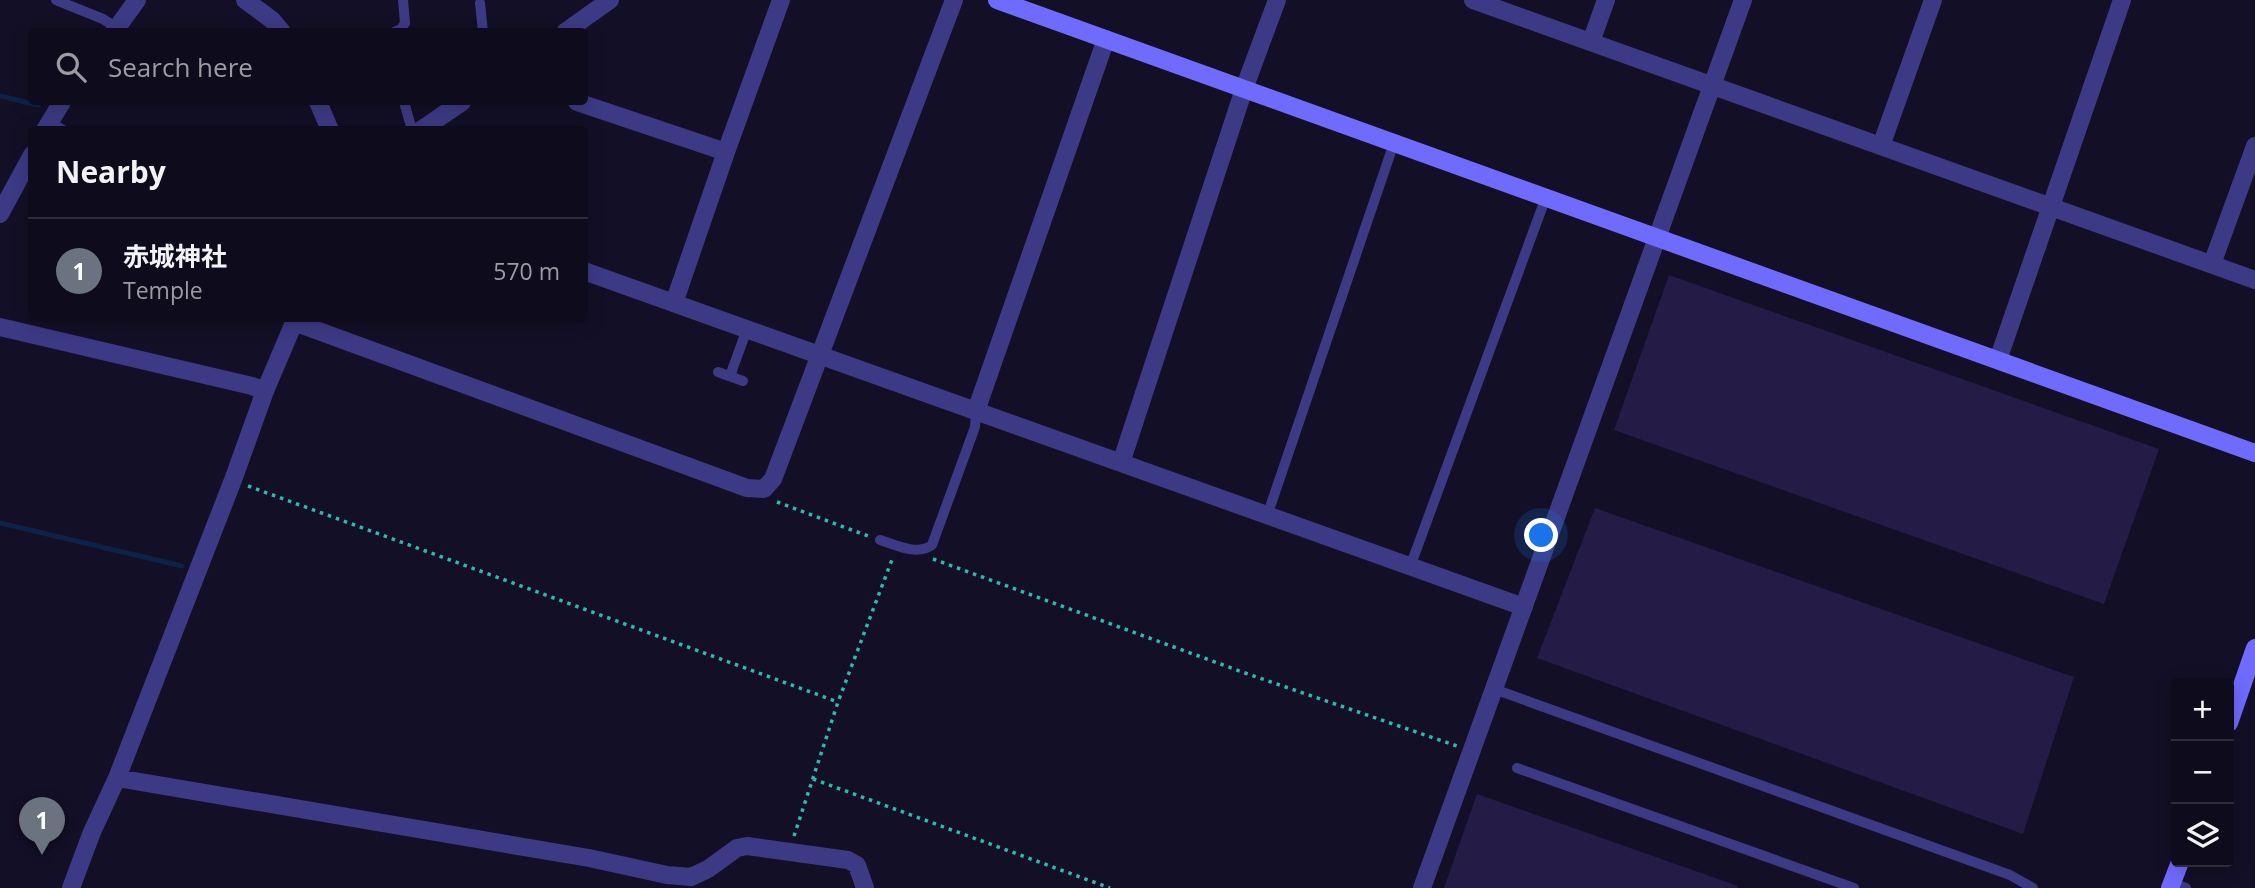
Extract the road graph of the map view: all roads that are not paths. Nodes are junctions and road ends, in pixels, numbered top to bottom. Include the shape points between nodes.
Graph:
1 (56, 0) edge
2 (137, 0) edge
3 (245, 0) edge
4 (403, 0) edge
5 (610, 0) edge
6 (781, 0) edge
7 (954, 0) edge
8 (997, 0) edge
9 (1277, 0) edge
10 (1473, 0) edge
11 (1606, 0) edge
12 (1743, 0) edge
13 (1933, 0) edge
14 (2122, 0) edge
15 (480, 3) dead end
16 (114, 28) edge
17 (117, 28) edge
18 (279, 28) edge
19 (402, 28) edge
20 (483, 28) edge
21 (571, 28) edge
22 (1106, 39) junction
23 (1591, 42) junction
24 (1712, 86) junction
25 (1244, 89) junction
26 (61, 105) edge
27 (318, 105) edge
28 (405, 105) edge
29 (458, 105) edge
30 (586, 105) edge
31 (53, 126) edge
32 (328, 126) edge
33 (411, 126) edge
34 (427, 126) edge
35 (1394, 143) junction
36 (1881, 146) junction
37 (2255, 146) edge
38 (726, 152) junction
39 (28, 162) edge
40 (1545, 197) junction
41 (2051, 207) junction
42 (0, 214) edge
43 (1657, 238) junction
44 (2212, 264) junction
45 (588, 272) edge
46 (2255, 280) edge
47 (674, 303) junction
48 (295, 322) edge
49 (298, 322) edge
50 (0, 327) edge
51 (747, 329) junction
52 (821, 355) junction
53 (1998, 360) junction
54 (718, 372) dead end
55 (730, 376) junction
56 (743, 381) dead end
57 (264, 391) junction
58 (976, 411) junction
59 (2255, 453) edge
60 (1121, 463) junction
61 (1268, 516) junction
62 (880, 540) road end
63 (1410, 567) junction
64 (1524, 607) junction
65 (2255, 648) edge
66 (1494, 689) junction
67 (2234, 709) edge
68 (1517, 768) dead end
69 (117, 778) junction
70 (2179, 867) edge
71 (2176, 886) edge
72 (71, 888) edge
73 (865, 888) edge
74 (1422, 888) edge
75 (1854, 888) edge
76 (2033, 888) edge

1 - 16 lane
2 - 17 street
3 - 18 street
4 - 19 lane
5 - 21 street
6 - 38 street
7 - 52 street
8 - 22 street
9 - 25 street
10 - 23 street
11 - 23 street
12 - 24 street
13 - 36 street
14 - 41 street
15 - 20 lane
22 - 25 street
22 - 58 street
23 - 24 street
24 - 36 street
24 - 43 street
25 - 35 street
25 - 60 street
26 - 31 street
27 - 32 street
28 - 33 lane
29 - 34 street
30 - 38 street
35 - 40 street
35 - 61 lane
36 - 41 street
37 - 44 street
38 - 47 street
39 - 42 street
40 - 43 street
40 - 63 lane
41 - 44 street
41 - 53 street
43 - 53 street
43 - 64 street
44 - 46 street
45 - 47 street
47 - 51 street
48 - 57 street
49 - 52 street via 747,488 764,489 773,479
50 - 57 street
51 - 52 street
51 - 55 lane
52 - 58 street
53 - 59 street
54 - 55 lane
55 - 56 lane
57 - 69 street
58 - 60 street
58 - 62 lane via 975,427 932,545 911,550
60 - 61 street
61 - 63 street
63 - 64 street
64 - 66 street
65 - 67 street
66 - 74 street
66 - 76 lane via 2010,875
68 - 75 lane
69 - 72 street
69 - 73 street via 667,875 701,874 747,846 848,860 857,865
70 - 71 street

